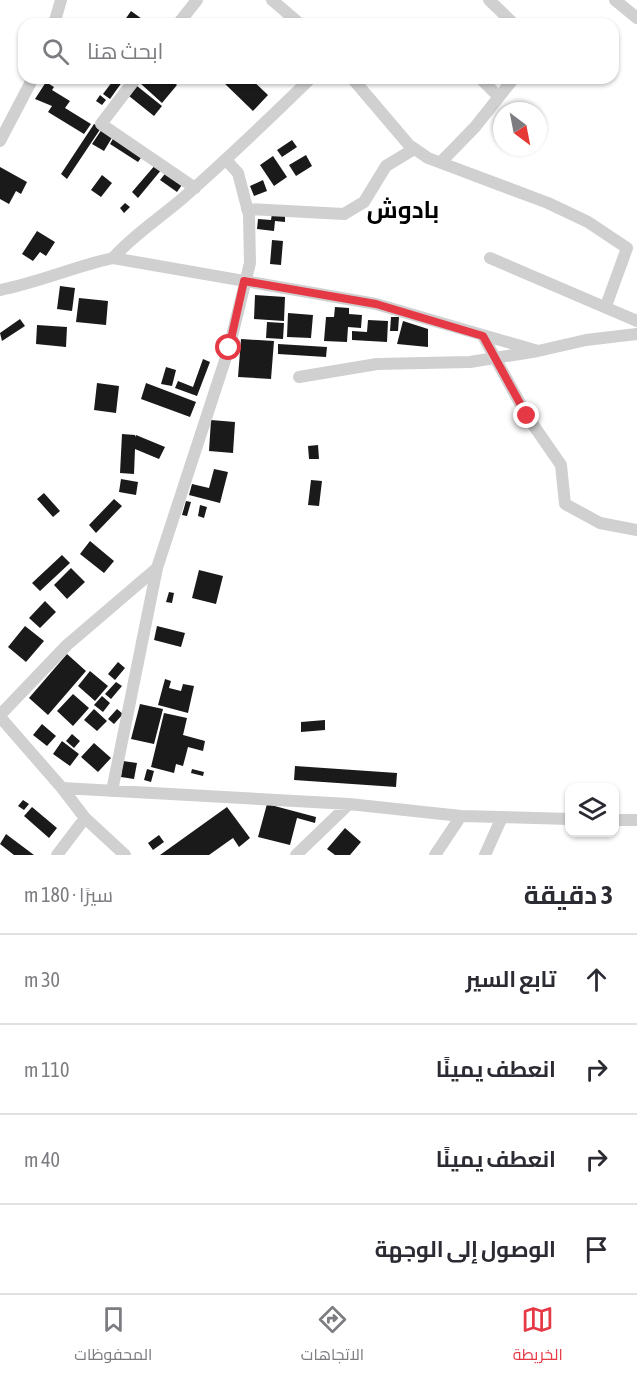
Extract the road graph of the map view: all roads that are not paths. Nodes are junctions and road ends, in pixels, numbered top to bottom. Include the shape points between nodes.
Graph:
1 (61, 0) edge
2 (197, 0) edge
3 (272, 0) edge
4 (489, 0) edge
5 (615, 0) edge
6 (56, 18) edge
7 (183, 18) edge
8 (293, 18) edge
9 (508, 18) edge
10 (637, 18) edge
11 (30, 84) edge
12 (131, 84) edge
13 (305, 84) edge
14 (357, 84) edge
15 (486, 84) edge
16 (509, 84) edge
17 (499, 97) junction
18 (0, 141) edge
19 (414, 148) junction
20 (226, 160) junction
21 (441, 162) junction
22 (195, 188) junction
23 (247, 209) junction
24 (113, 258) junction
25 (490, 258) dead end
26 (244, 281) junction
27 (0, 290) edge
28 (606, 306) junction
29 (637, 321) edge
30 (637, 334) edge
31 (483, 336) junction
32 (538, 351) junction
33 (495, 358) junction
34 (299, 377) dead end
35 (637, 530) edge
36 (157, 568) junction
37 (0, 716) edge
38 (62, 788) junction
39 (112, 791) junction
40 (349, 804) junction
41 (461, 816) junction
42 (502, 817) junction
43 (85, 818) junction
44 (565, 819) edge
45 (619, 820) edge
46 (637, 820) edge
47 (57, 855) edge
48 (124, 855) edge
49 (296, 855) edge
50 (435, 855) edge
51 (485, 855) edge

1 - 6 street
2 - 7 street
3 - 8 street
4 - 9 street
5 - 10 street
11 - 18 street
12 - 22 street via 101,124
13 - 20 street
14 - 19 street
15 - 17 street
16 - 17 street
17 - 21 street
19 - 21 street
19 - 23 street via 386,166 364,202 344,214
20 - 22 street
20 - 23 street via 238,173
21 - 28 street via 588,222 627,248
22 - 24 street via 128,241
23 - 26 street via 250,263
24 - 26 street
24 - 27 street via 81,265 37,283
25 - 28 street
26 - 31 street via 376,304
26 - 36 street via 229,348
28 - 29 street
30 - 32 street
31 - 32 street
31 - 33 street
32 - 33 street
33 - 34 street via 377,364
33 - 35 street via 527,416 561,465 565,504 600,523
36 - 37 street via 68,645
36 - 39 street
37 - 38 street
38 - 39 street
38 - 43 street
39 - 40 street
40 - 41 street
40 - 49 street
41 - 42 street
41 - 50 street
42 - 44 street
42 - 51 street
43 - 47 street
43 - 48 street
45 - 46 street

